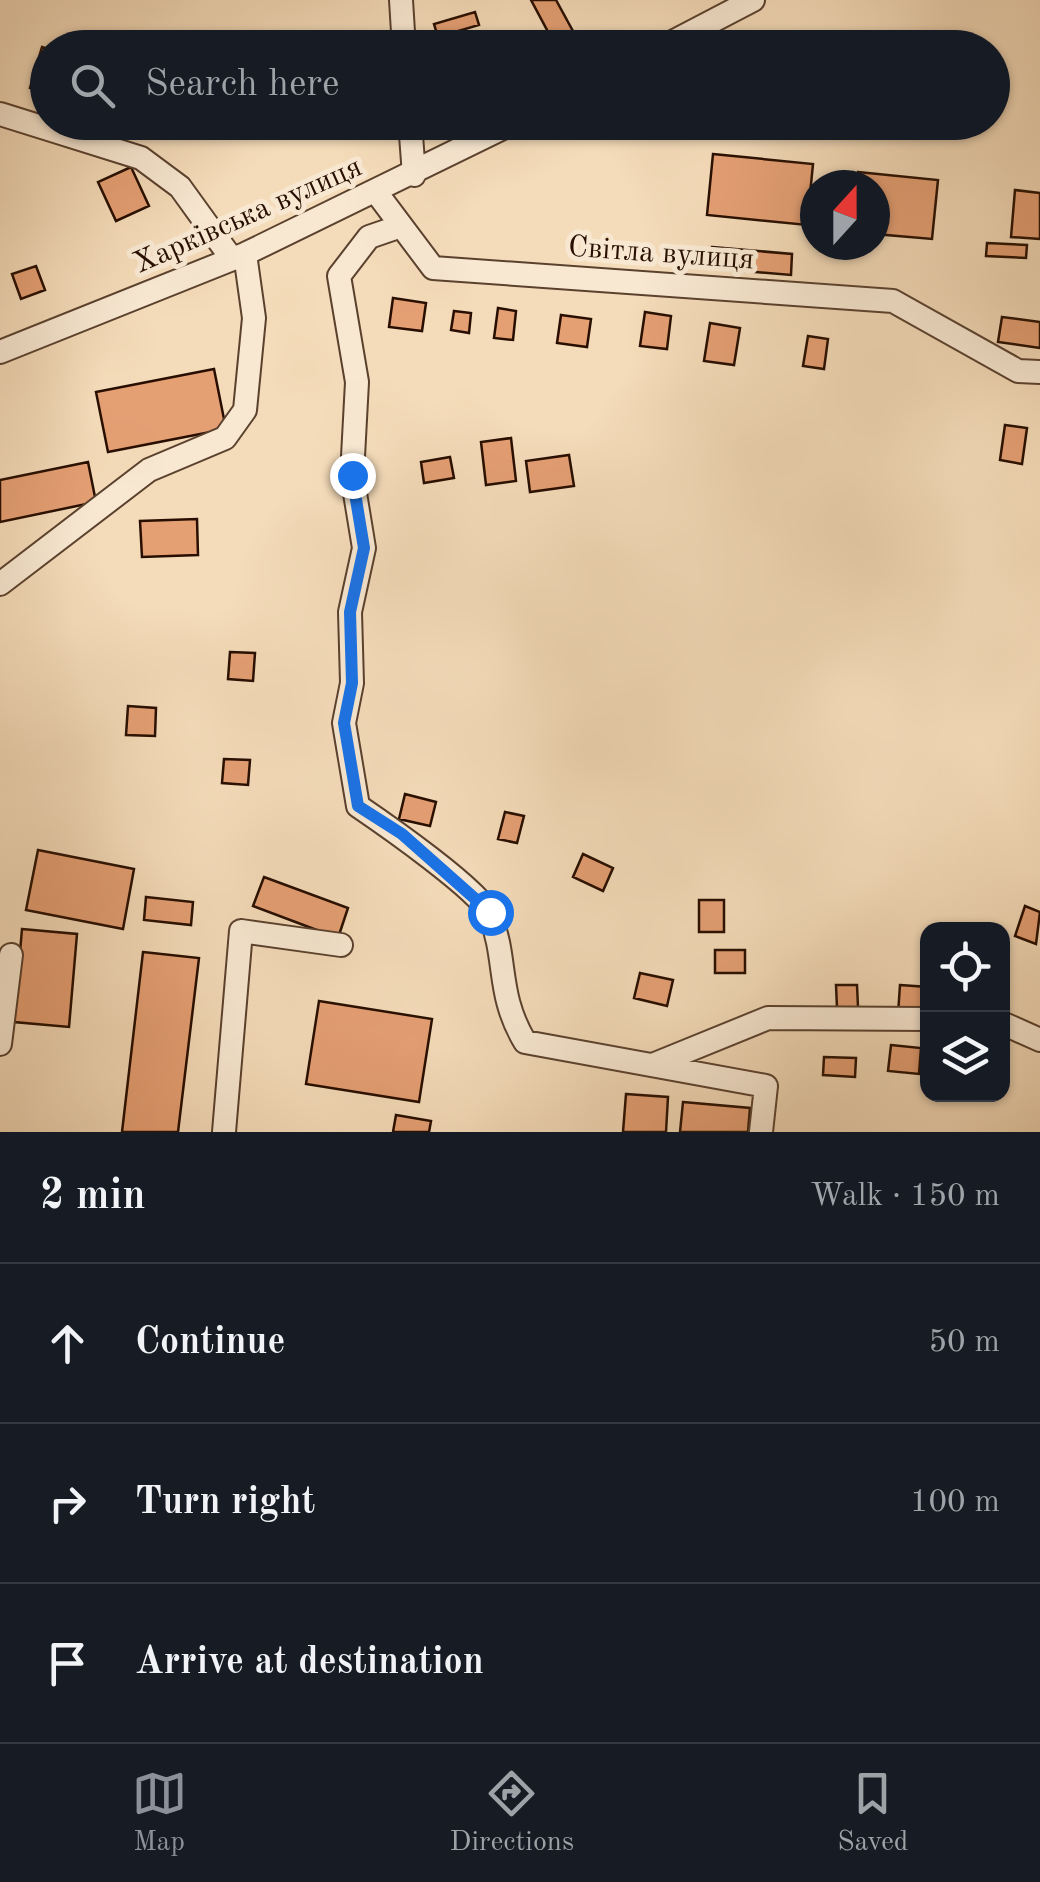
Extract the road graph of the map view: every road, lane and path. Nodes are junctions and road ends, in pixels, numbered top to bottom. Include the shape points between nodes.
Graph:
1 (400, 0) edge
2 (752, 0) edge
3 (402, 30) edge
4 (694, 30) edge
5 (0, 114) edge
6 (30, 123) edge
7 (84, 140) edge
8 (411, 140) edge
9 (481, 140) edge
10 (414, 175) junction
11 (376, 192) junction
12 (401, 226) junction
13 (239, 256) junction
14 (0, 352) edge
15 (1040, 372) edge
16 (0, 584) edge
17 (341, 945) dead end
18 (11, 955) dead end
19 (920, 1019) edge
20 (1010, 1027) edge
21 (1040, 1040) edge
22 (0, 1044) edge
23 (654, 1064) junction
24 (224, 1132) edge
25 (761, 1132) edge

1 - 3 street
2 - 4 street
5 - 6 street
7 - 13 street via 142,158 180,187
8 - 10 street
9 - 10 street, Харківська вулиця
10 - 11 street, Харківська вулиця
11 - 12 street, Світла вулиця
11 - 13 street, Харківська вулиця
12 - 15 street, Світла вулиця via 432,268 893,301 1018,371
12 - 23 street via 370,237 339,276 358,382 352,475 364,548 350,612 352,683 344,723 358,806 402,834 490,912 507,1012 525,1042
13 - 14 street, Харківська вулиця
13 - 16 street via 254,318 245,410 225,438 149,470
17 - 24 street via 241,932
18 - 22 street
19 - 23 street via 768,1018
20 - 21 street
23 - 25 street via 766,1086

